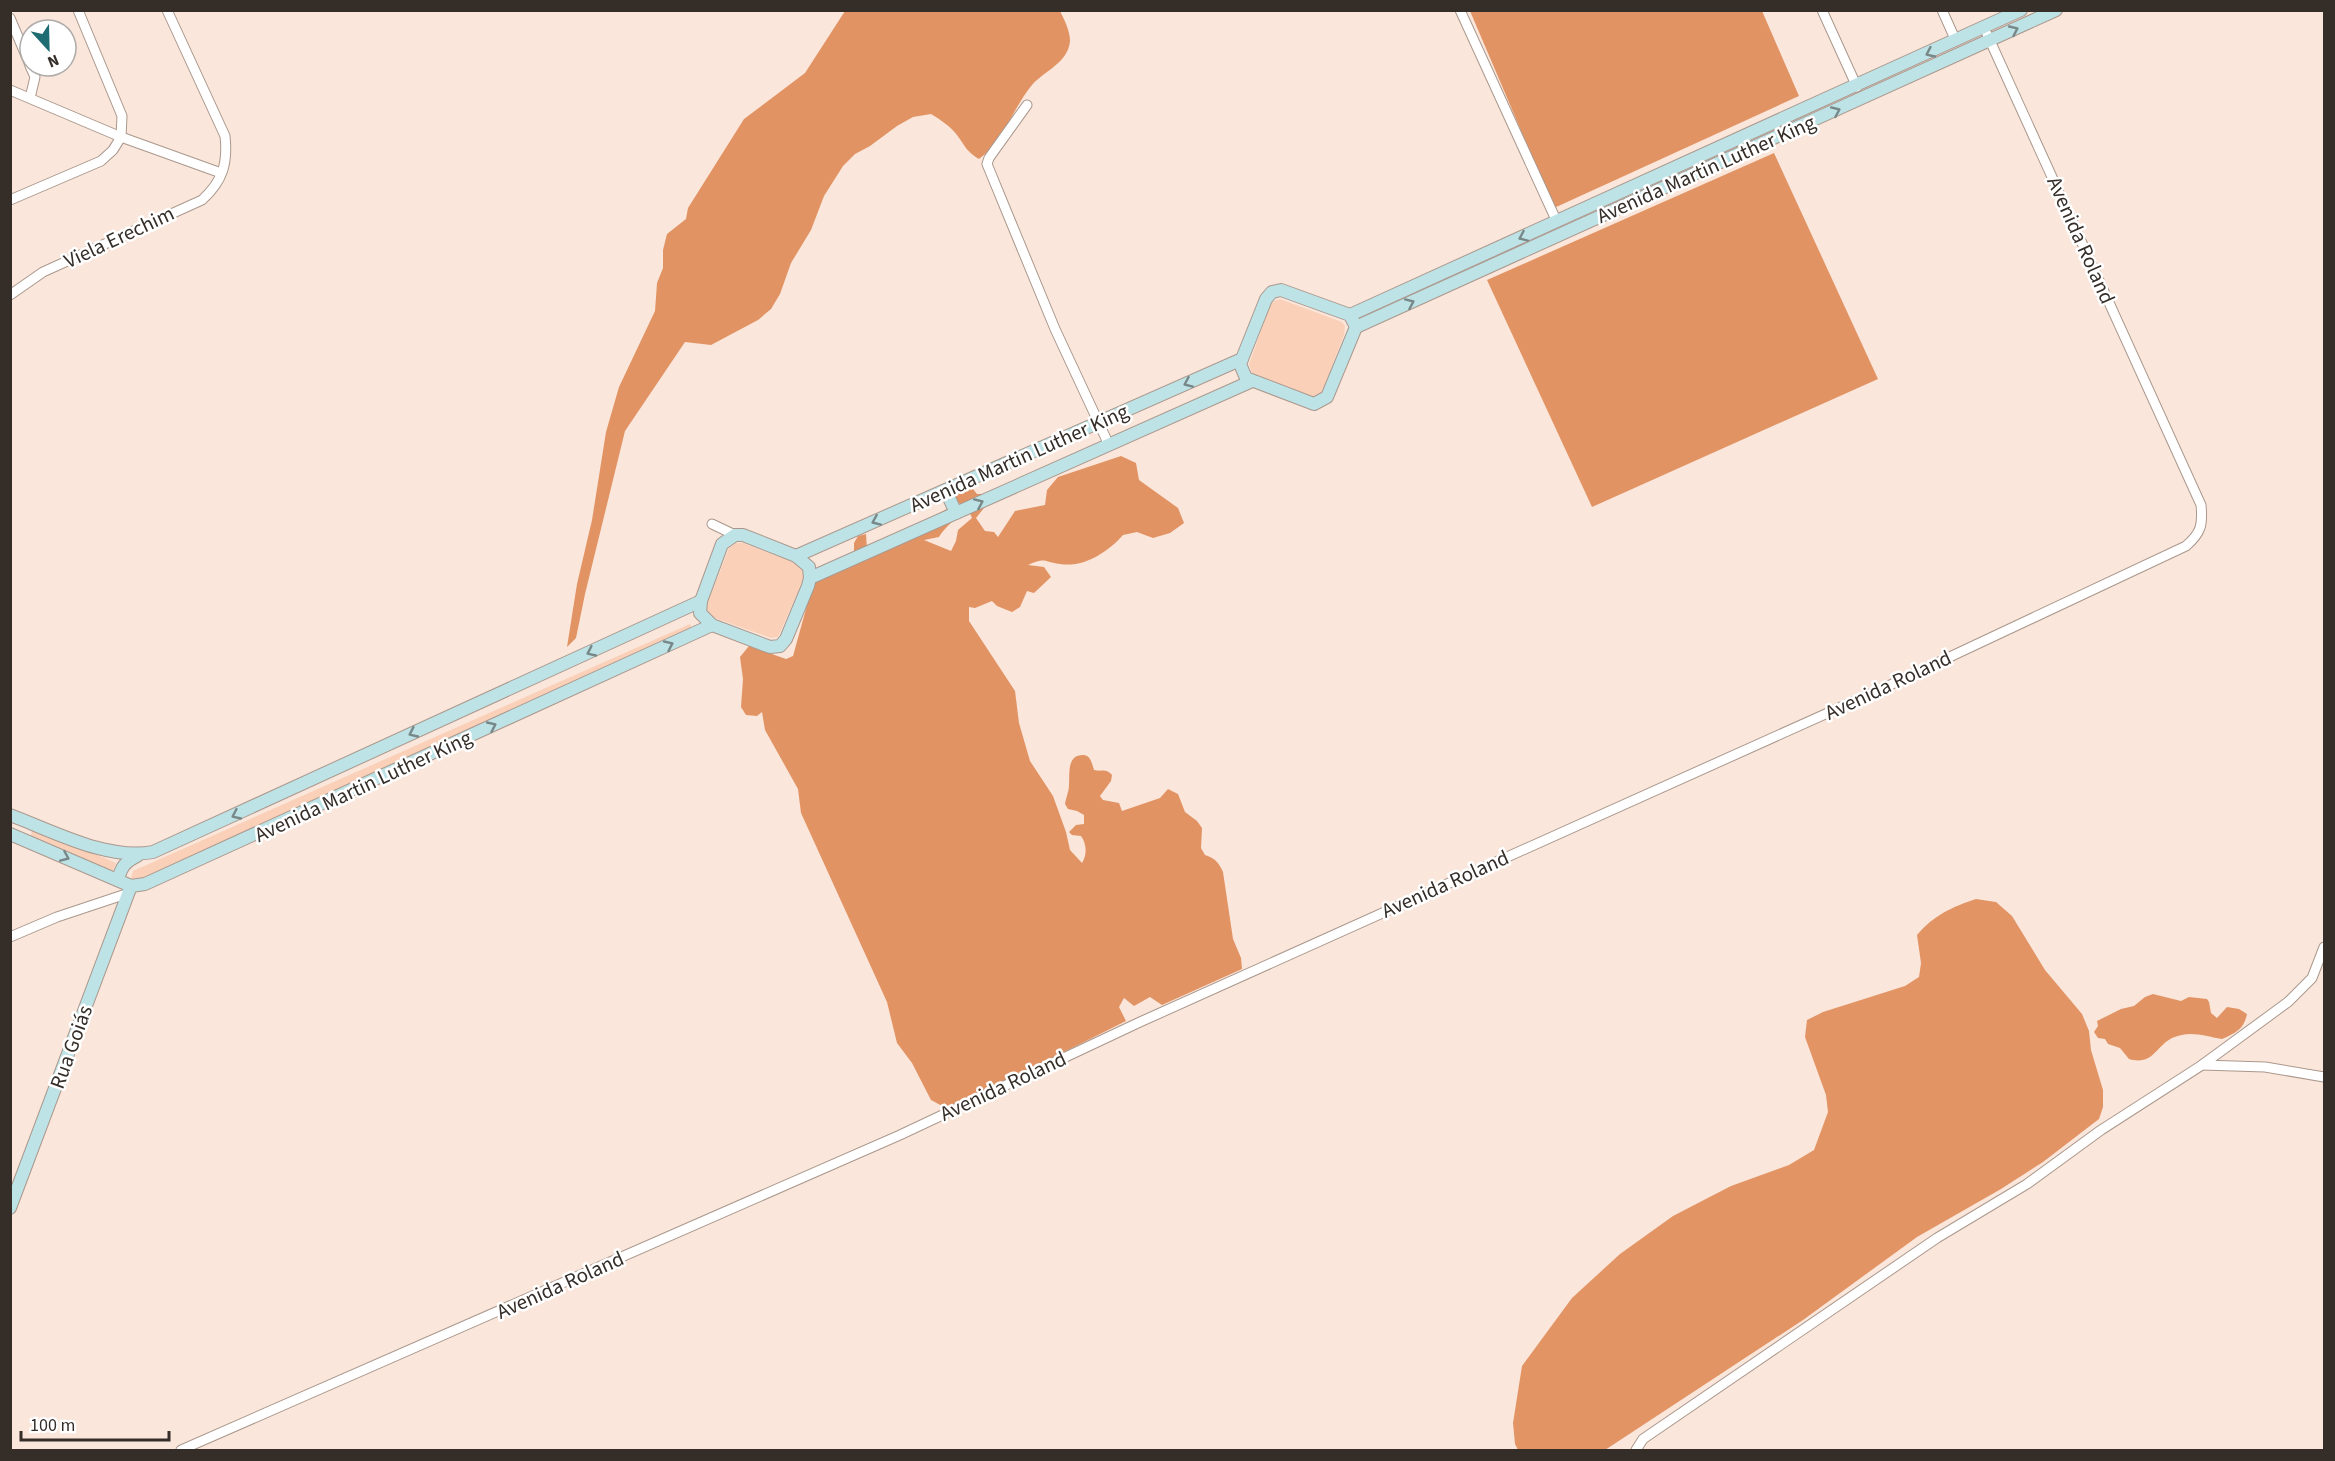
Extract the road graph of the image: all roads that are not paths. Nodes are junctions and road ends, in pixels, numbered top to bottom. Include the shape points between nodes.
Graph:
1 (78, 10) edge
2 (167, 10) edge
3 (1460, 10) edge
4 (1822, 10) edge
5 (1942, 10) edge
6 (2021, 10) edge
7 (2056, 10) edge
8 (10, 18) edge
9 (1985, 28) junction
10 (18, 37) edge
11 (1956, 41) junction
12 (1991, 41) junction
13 (35, 78) edge
14 (1857, 87) junction
15 (12, 93) edge
16 (30, 98) junction
17 (1027, 105) dead end
18 (121, 136) junction
19 (221, 173) junction
20 (10, 200) edge
21 (1557, 222) junction
22 (10, 295) edge
23 (1350, 315) junction
24 (1356, 327) junction
25 (1242, 359) junction
26 (1252, 381) junction
27 (1098, 423) junction
28 (1109, 445) junction
29 (946, 490) junction
30 (956, 513) junction
31 (712, 524) dead end
32 (735, 535) junction
33 (796, 556) junction
34 (810, 578) junction
35 (701, 601) junction
36 (712, 625) junction
37 (10, 815) edge
38 (32, 823) junction
39 (10, 834) edge
40 (26, 840) junction
41 (137, 855) junction
42 (118, 880) junction
43 (130, 889) junction
44 (10, 937) edge
45 (2325, 947) edge
46 (2202, 1065) junction
47 (2325, 1077) edge
48 (10, 1208) edge
49 (181, 1450) edge
50 (1636, 1450) edge

1 - 18 street via 122,116
2 - 19 street via 225,136 227,156
3 - 21 street
4 - 14 street
5 - 11 street
6 - 9 main road, Avenida Martin Luther King
12 -> 7 main road, Avenida Martin Luther King
8 - 10 street
9 - 11 main road, Avenida Martin Luther King
9 - 12 street, Avenida Roland
11 -> 14 main road, Avenida Martin Luther King
24 -> 12 main road, Avenida Martin Luther King
12 - 49 street, Avenida Roland via 2201,505 2197,536 2186,546 1880,690 1140,1022 900,1135
13 - 16 street
14 - 21 main road, Avenida Martin Luther King
15 - 16 street
16 - 18 street
17 - 27 street via 987,164
18 - 19 street
18 - 20 street via 100,161
19 - 22 street, Viela Erechim via 214,189 202,200 43,272
21 -> 23 main road, Avenida Martin Luther King
23 - 24 main road
23 - 25 main road via 1281,290 1272,292
24 - 26 main road via 1322,402 1310,404
25 - 26 main road via 1242,372
25 -> 27 main road, Avenida Martin Luther King
26 - 28 main road, Avenida Martin Luther King
27 - 28 street
27 - 29 main road, Avenida Martin Luther King
30 -> 28 main road, Avenida Martin Luther King
29 - 30 main road
29 -> 33 main road, Avenida Martin Luther King
30 - 34 main road, Avenida Martin Luther King
31 - 32 street
32 - 33 main road
32 - 35 main road via 722,544
33 - 34 main road via 809,567
34 - 36 main road via 780,646 770,647
35 - 36 main road via 700,613
35 -> 41 main road, Avenida Martin Luther King via 169,845
43 -> 36 main road, Avenida Martin Luther King via 160,879
37 - 38 main road, Avenida Martin Luther King
38 - 40 main road
38 - 41 main road, Avenida Martin Luther King via 110,853
39 - 40 main road
40 -> 42 main road
41 - 42 main road via 122,867
42 - 43 main road
43 - 44 street
43 - 48 main road, Rua Goiás
45 - 46 street via 2312,978 2288,1002
46 - 47 street via 2276,1068
46 - 50 street via 2101,1130 2028,1184 1937,1238 1643,1439

